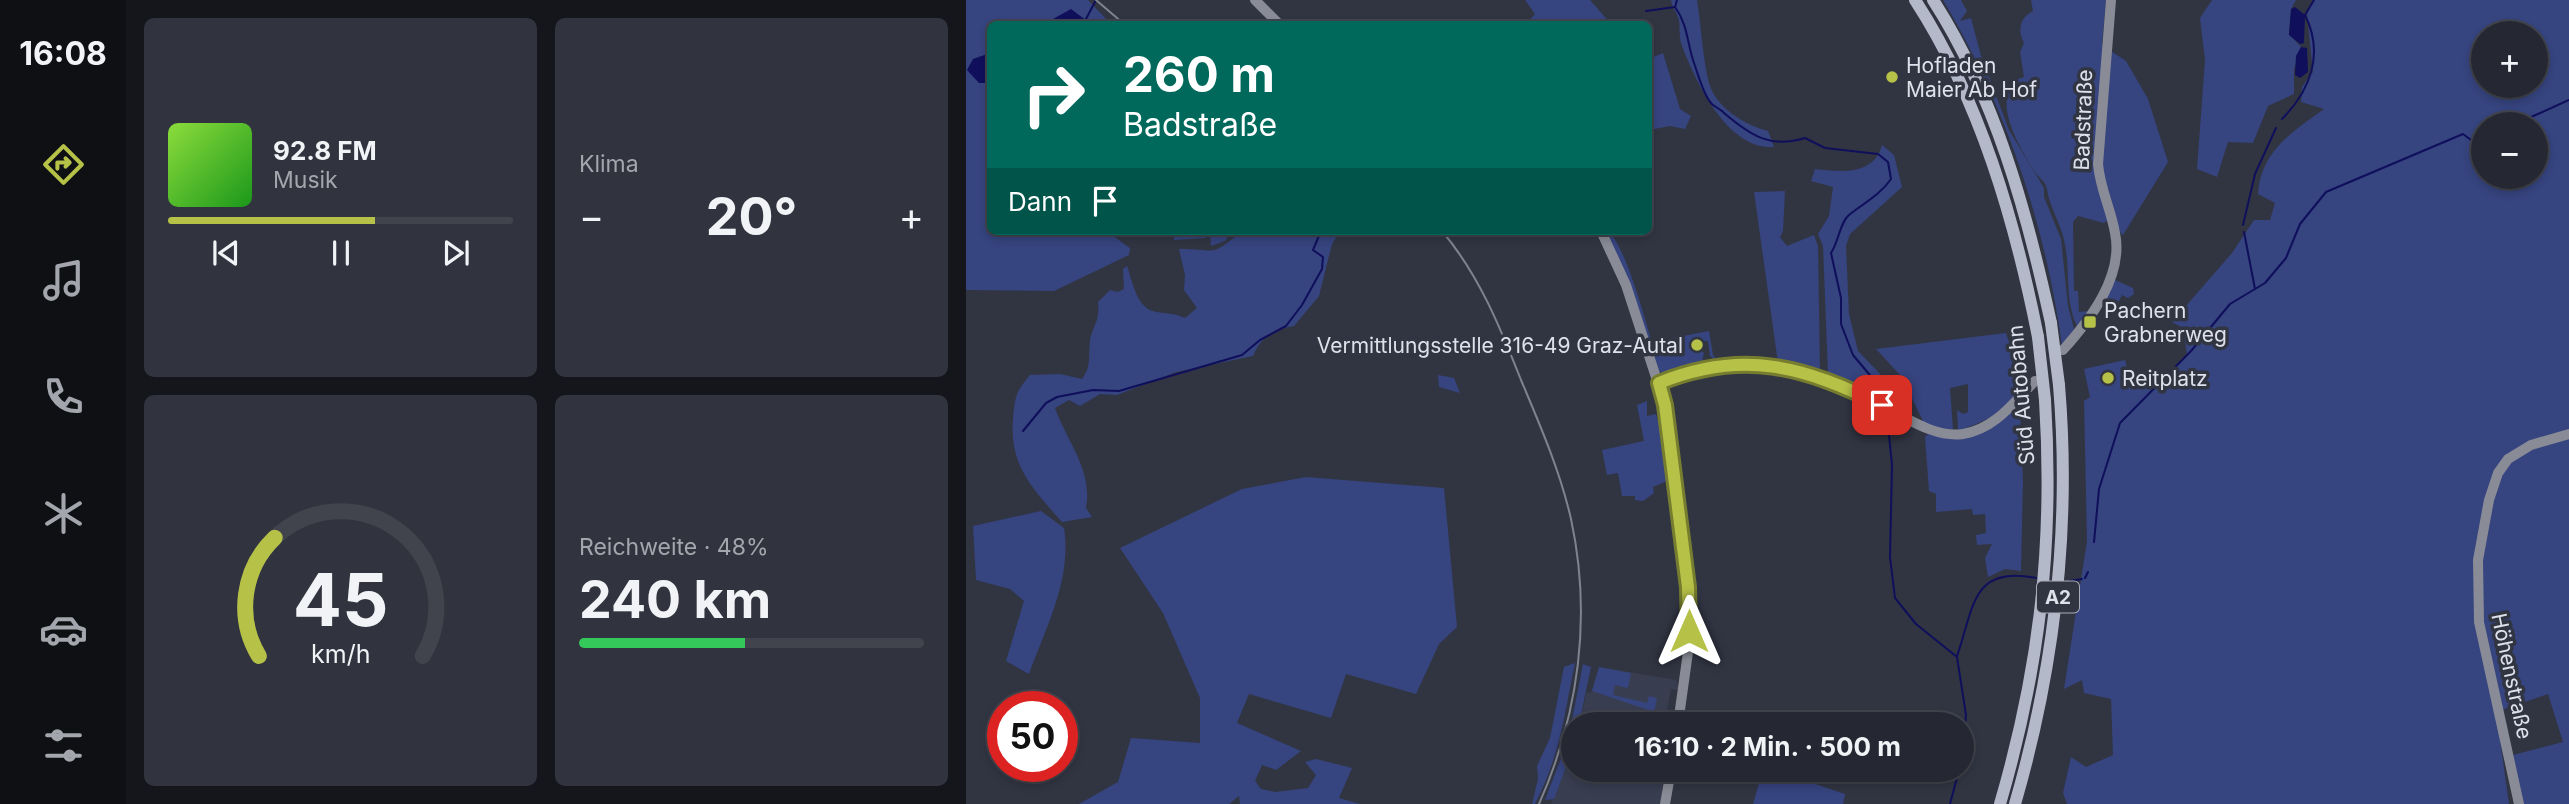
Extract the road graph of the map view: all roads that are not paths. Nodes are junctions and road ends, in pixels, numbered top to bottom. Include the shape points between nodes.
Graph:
1 (1255, 0) edge
2 (1915, 0) edge
3 (1933, 0) edge
4 (2111, 0) edge
5 (1276, 21) edge
6 (1603, 235) edge
7 (2063, 350) dead end
8 (2035, 381) dead end
9 (1659, 383) junction
10 (2569, 434) edge
11 (1680, 712) edge
12 (1669, 782) edge
13 (1665, 804) edge
14 (2000, 804) edge
15 (2015, 804) edge
16 (2518, 804) edge

1 - 5 street
2 - 14 highway, Süd Autobahn / A2, bridge via 1966,98 1992,163 2023,262 2045,400 2048,543 2040,626
3 - 15 highway, Süd Autobahn / A2, bridge via 1978,86 2004,153 2036,253 2059,385 2064,441 2059,594 2039,713
4 - 7 street, Badstraße via 2098,164 2116,236 2116,258 2103,295
6 - 9 street via 1619,267
8 - 9 street via 2003,415 1966,433 1941,433 1814,375 1769,365 1712,366
9 - 11 street via 1688,587 1688,652
10 - 16 street, Höhenstraße via 2531,445 2508,459 2489,500 2478,560 2479,622
12 - 13 street

